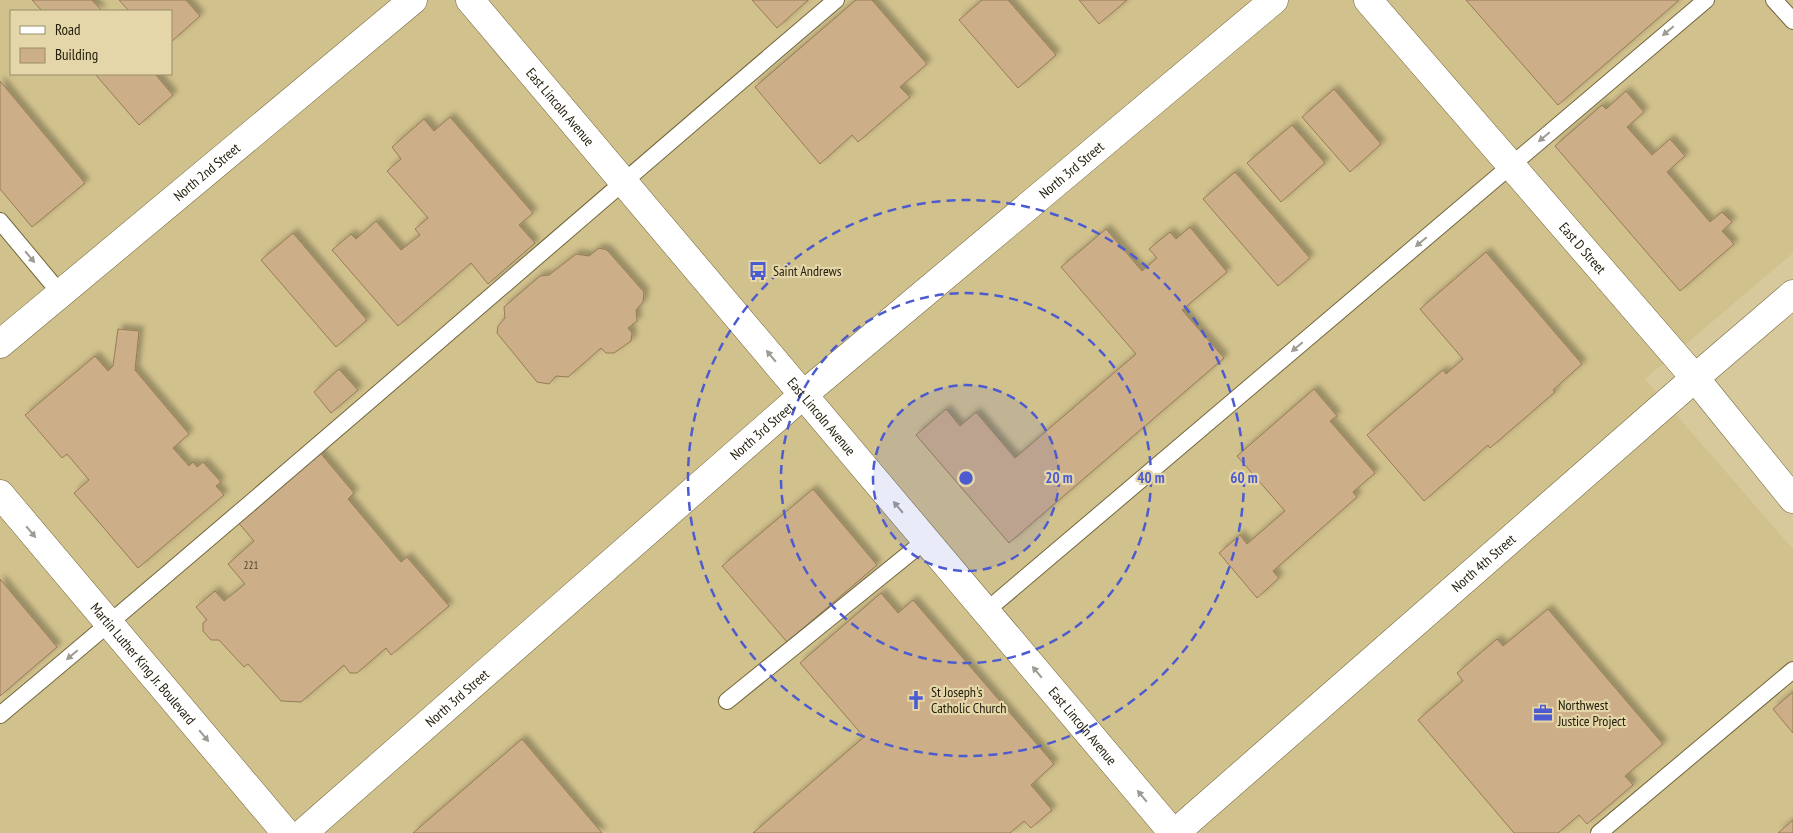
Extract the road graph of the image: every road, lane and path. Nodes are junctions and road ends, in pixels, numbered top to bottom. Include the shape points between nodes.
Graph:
1 (413, 0) edge
2 (470, 0) edge
3 (836, 0) edge
4 (1274, 0) edge
5 (1368, 0) edge
6 (1706, 0) edge
7 (1774, 0) edge
8 (1793, 21) edge
9 (1511, 165) junction
10 (623, 181) junction
11 (0, 221) edge
12 (60, 293) junction
13 (1793, 294) edge
14 (0, 344) edge
15 (1694, 378) junction
16 (804, 395) junction
17 (0, 494) edge
18 (1793, 499) edge
19 (926, 540) junction
20 (986, 611) junction
21 (109, 624) junction
22 (1793, 670) edge
23 (727, 701) dead end
24 (0, 715) edge
25 (286, 833) edge
26 (303, 833) edge
27 (1174, 833) edge
28 (1600, 833) edge

1 - 12 street, North 2nd Street
2 - 10 street, East Lincoln Avenue
3 - 10 lane
4 - 16 street, North 3rd Street
5 - 9 street, East D Street
6 -> 9 lane
7 - 8 lane
9 - 15 street, East D Street
9 -> 20 lane
16 -> 10 street, East Lincoln Avenue
10 - 21 lane
11 -> 12 lane
12 - 14 street, North 2nd Street
13 - 15 street, North 4th Street
15 - 18 street, East D Street
15 - 27 street, North 4th Street
19 -> 16 street, East Lincoln Avenue
16 - 26 street, North 3rd Street
17 -> 21 street, Martin Luther King Jr. Boulevard
19 - 20 street, East Lincoln Avenue
19 - 23 lane
27 -> 20 street, East Lincoln Avenue
21 -> 24 lane
21 -> 25 street, Martin Luther King Jr. Boulevard
22 - 28 lane

